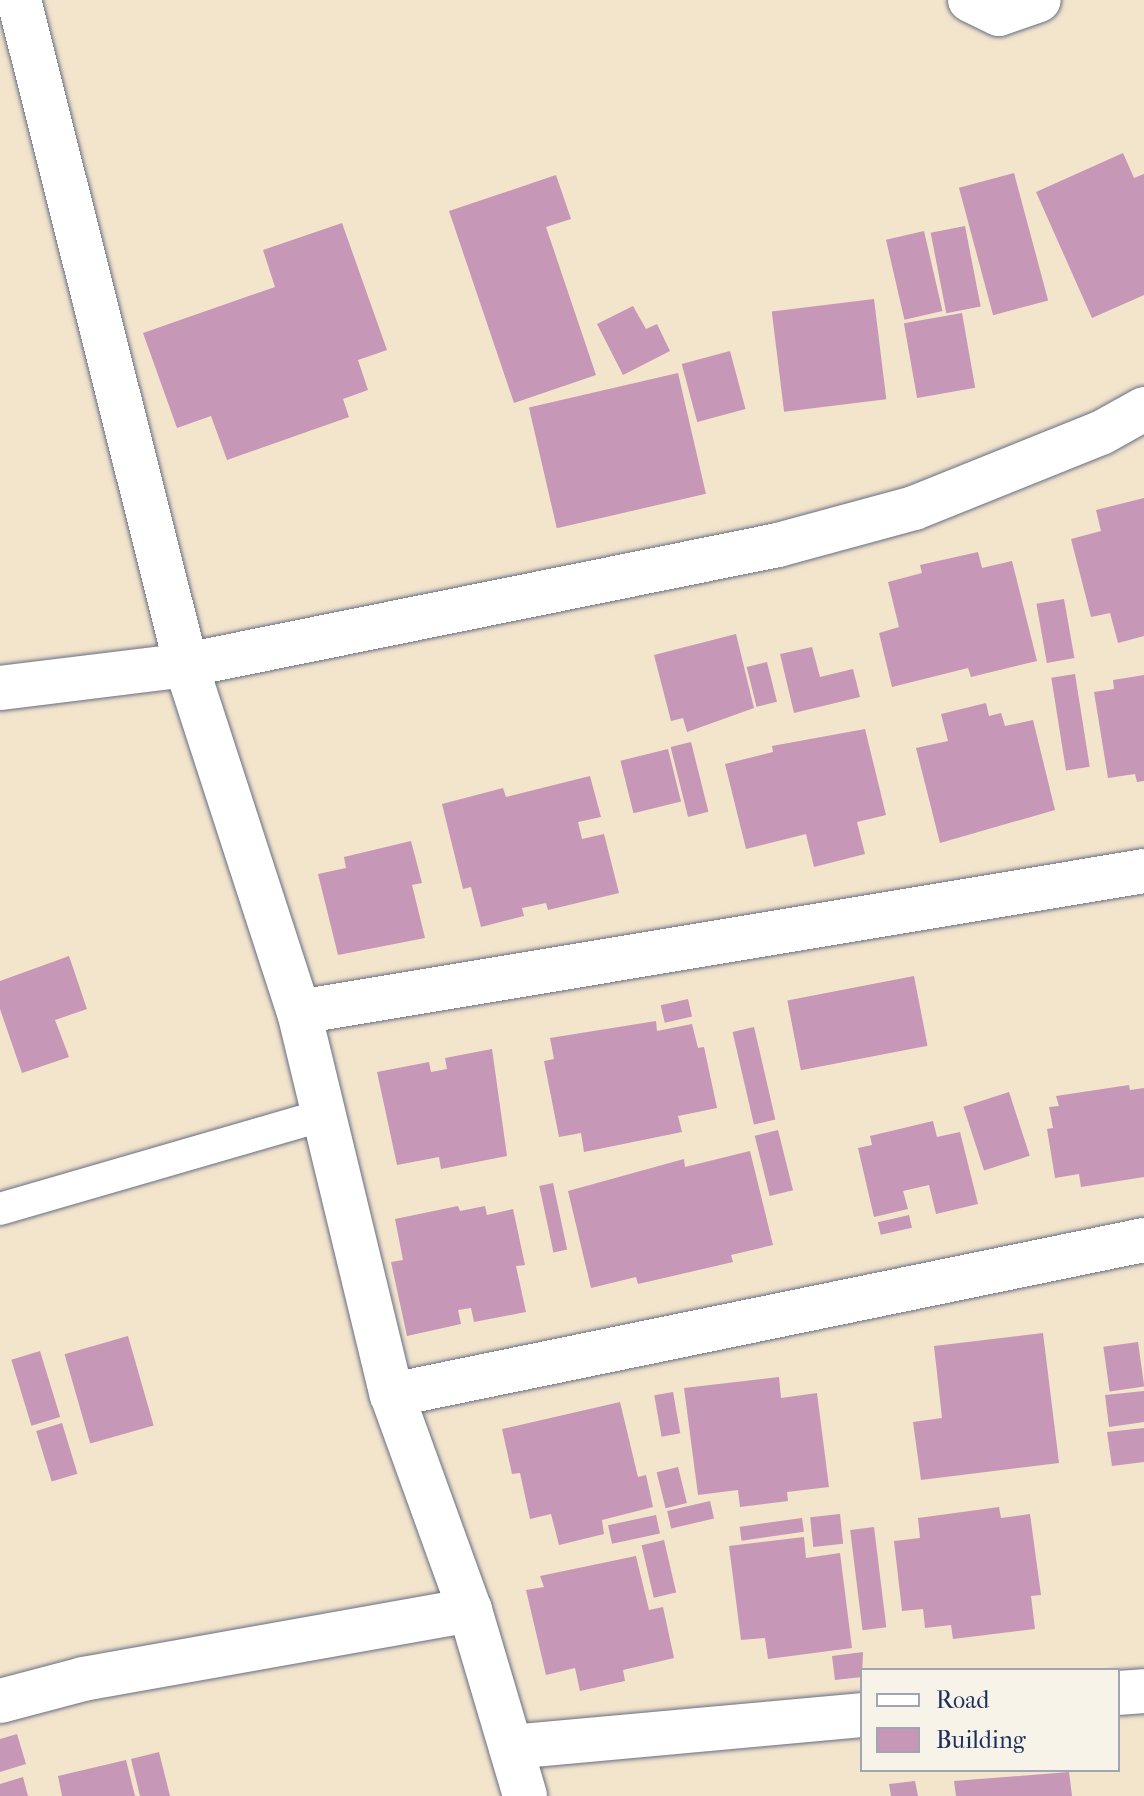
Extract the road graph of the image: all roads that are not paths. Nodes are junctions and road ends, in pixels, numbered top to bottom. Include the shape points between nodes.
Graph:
1 (19, 0) edge
2 (970, 0) edge
3 (1039, 0) edge
4 (1144, 409) edge
5 (186, 665) junction
6 (0, 688) edge
7 (1144, 871) edge
8 (299, 1012) junction
9 (324, 1115) junction
10 (0, 1209) edge
11 (1144, 1240) edge
12 (392, 1395) junction
13 (470, 1610) junction
14 (1144, 1691) edge
15 (1120, 1693) edge
16 (0, 1701) edge
17 (860, 1715) edge
18 (511, 1747) junction
19 (525, 1796) edge

1 - 5 street
2 - 3 street via 999,14
4 - 5 street via 1101,433 914,508 793,541
5 - 6 street
5 - 8 street
7 - 8 street
8 - 9 street
9 - 10 lane
9 - 12 street
11 - 12 street
12 - 13 street
13 - 16 street via 83,1679
13 - 18 street
14 - 15 street
17 - 18 street
18 - 19 street

